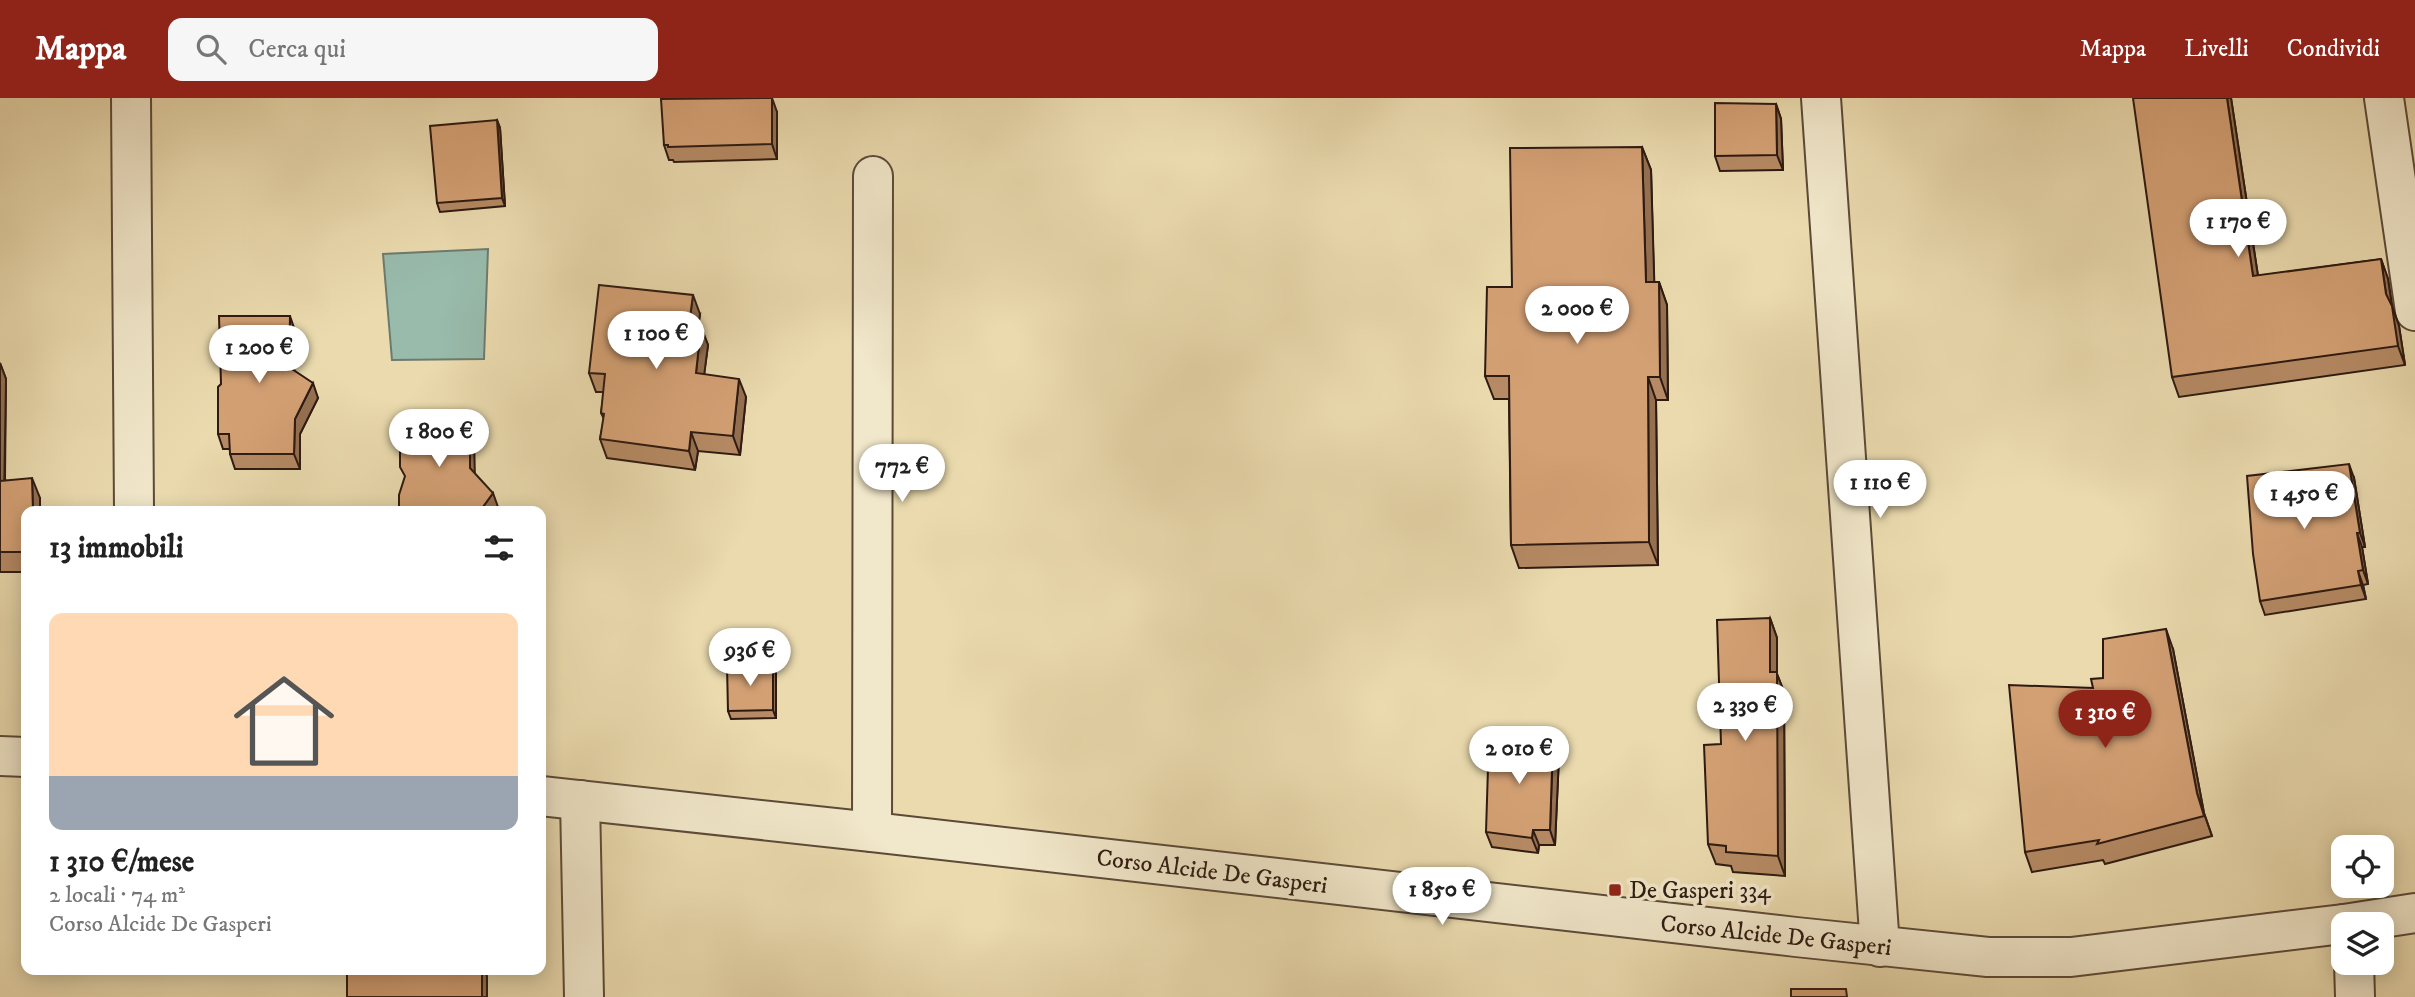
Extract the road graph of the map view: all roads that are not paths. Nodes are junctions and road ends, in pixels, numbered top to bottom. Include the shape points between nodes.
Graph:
1 (131, 98) edge
2 (1821, 98) edge
3 (2384, 98) edge
4 (873, 176) dead end
5 (2415, 305) edge
6 (2415, 311) edge
7 (134, 506) edge
8 (0, 755) edge
9 (21, 757) edge
10 (546, 797) edge
11 (580, 800) junction
12 (872, 832) junction
13 (2415, 913) edge
14 (2394, 916) edge
15 (2331, 926) edge
16 (1880, 947) junction
17 (2354, 975) edge
18 (584, 997) edge
19 (2355, 997) edge

1 - 7 street
2 - 16 street
3 - 5 street
4 - 12 street
5 - 6 street
8 - 9 street
10 - 11 street, Corso Alcide De Gasperi
11 - 12 street, Corso Alcide De Gasperi
11 - 18 street
12 - 16 street, Corso Alcide De Gasperi
13 - 14 street, Corso Alcide De Gasperi
15 - 16 street, Corso Alcide De Gasperi via 2071,957 1988,957
17 - 19 street

